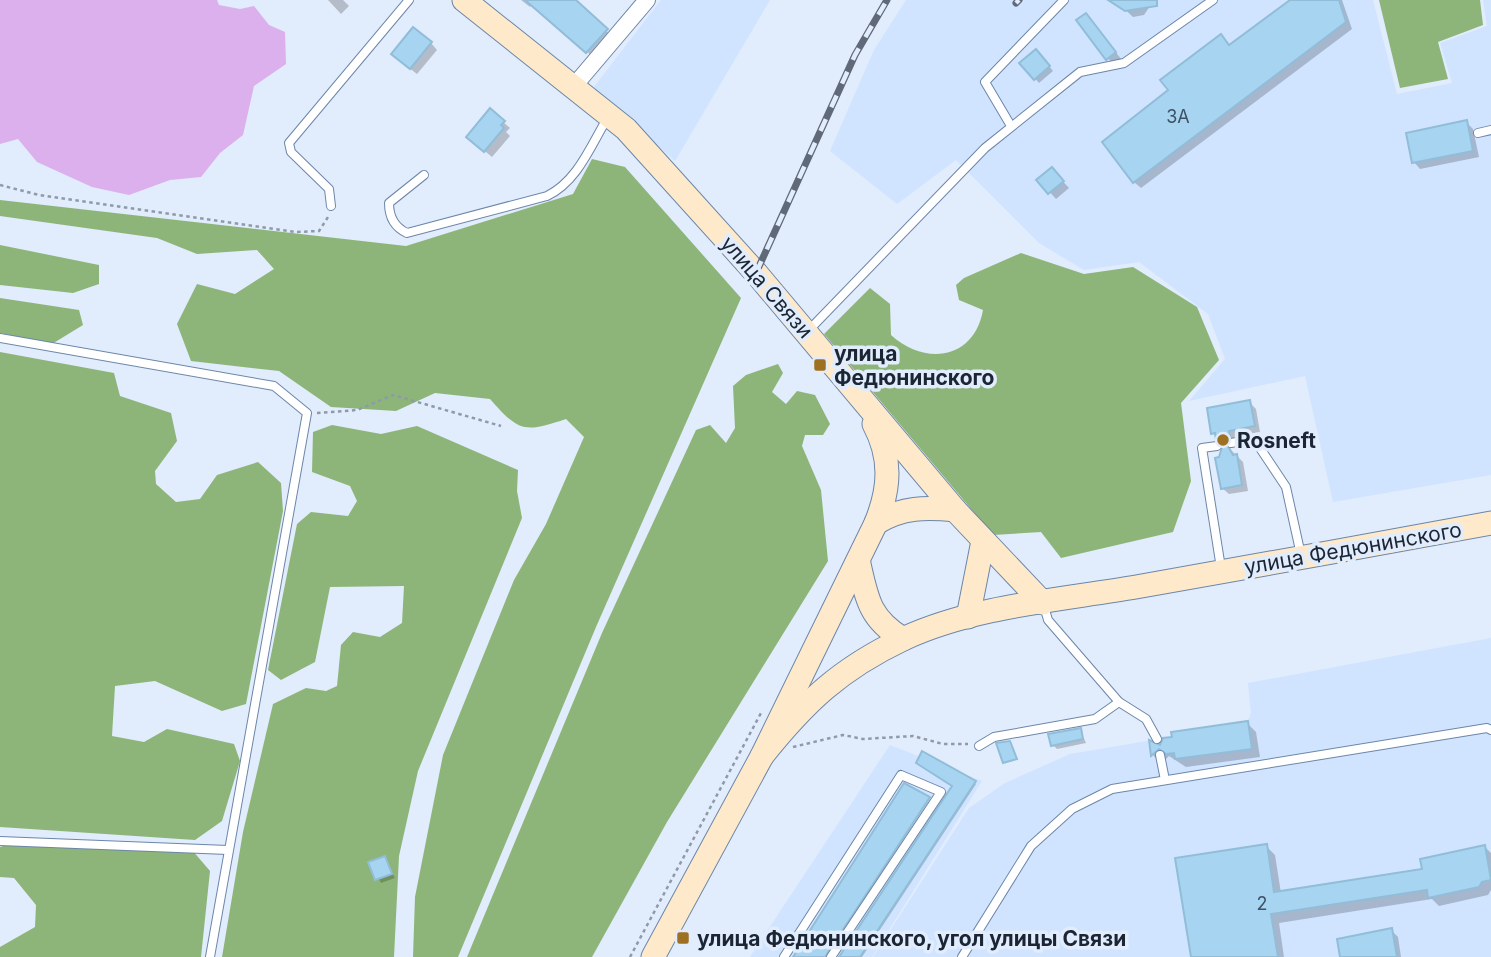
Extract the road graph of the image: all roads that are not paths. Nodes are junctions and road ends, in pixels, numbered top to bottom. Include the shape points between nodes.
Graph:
1 (409, 0) edge
2 (464, 0) edge
3 (647, 0) edge
4 (1064, 0) edge
5 (1213, 0) edge
6 (575, 86) junction
7 (609, 114) junction
8 (1011, 125) junction
9 (1491, 130) edge
10 (1478, 134) dead end
11 (424, 175) dead end
12 (331, 205) road end
13 (807, 332) junction
14 (0, 338) edge
15 (856, 390) junction
16 (1231, 443) dead end
17 (1217, 446) dead end
18 (955, 510) junction
19 (876, 523) junction
20 (1491, 523) edge
21 (983, 541) junction
22 (1302, 558) junction
23 (859, 564) junction
24 (1222, 572) junction
25 (1043, 603) junction
26 (968, 617) junction
27 (903, 639) junction
28 (1119, 702) junction
29 (1491, 730) edge
30 (1157, 738) dead end
31 (979, 746) road end
32 (768, 748) junction
33 (1160, 755) dead end
34 (1165, 780) junction
35 (0, 841) edge
36 (228, 850) junction
37 (210, 957) edge
38 (653, 957) edge
39 (784, 957) edge
40 (831, 957) edge
41 (962, 957) edge

1 - 12 lane via 289,143 291,152 329,189
2 - 6 main road, улица Связи
3 - 6 street
4 - 8 lane via 985,82
5 - 8 lane via 1124,63 1080,72
6 - 7 main road, улица Связи
7 - 11 lane via 561,189 407,233 398,229 389,203
7 - 13 main road, улица Связи via 675,181
8 - 13 lane
9 - 10 lane
13 - 15 main road, улица Связи
14 - 36 lane via 274,386 307,413
15 - 18 main road, улица Связи
15 - 19 main road, улица Федюнинского via 888,457 888,483
16 - 22 lane via 1254,439 1286,487
17 - 24 lane via 1202,448
18 - 19 main road via 909,509
18 - 21 main road, улица Связи
19 - 23 main road, улица Федюнинского
20 - 22 main road, улица Федюнинского
21 - 25 main road, улица Связи
21 - 26 main road
22 - 24 main road, улица Федюнинского
23 - 27 main road via 866,596 882,626
23 - 32 main road, улица Федюнинского via 776,706
24 - 25 main road, улица Федюнинского
25 - 26 main road, улица Федюнинского
25 - 28 lane via 1048,620
26 - 27 main road, улица Федюнинского
27 - 32 main road, улица Федюнинского via 825,687 797,711
28 - 30 lane via 1146,719
28 - 31 lane via 1095,719 994,737
29 - 34 lane
32 - 38 main road, улица Федюнинского
33 - 34 lane
34 - 41 lane via 1112,789 1072,809 1031,846
35 - 36 lane
36 - 37 lane
39 - 40 lane via 901,775 941,792

